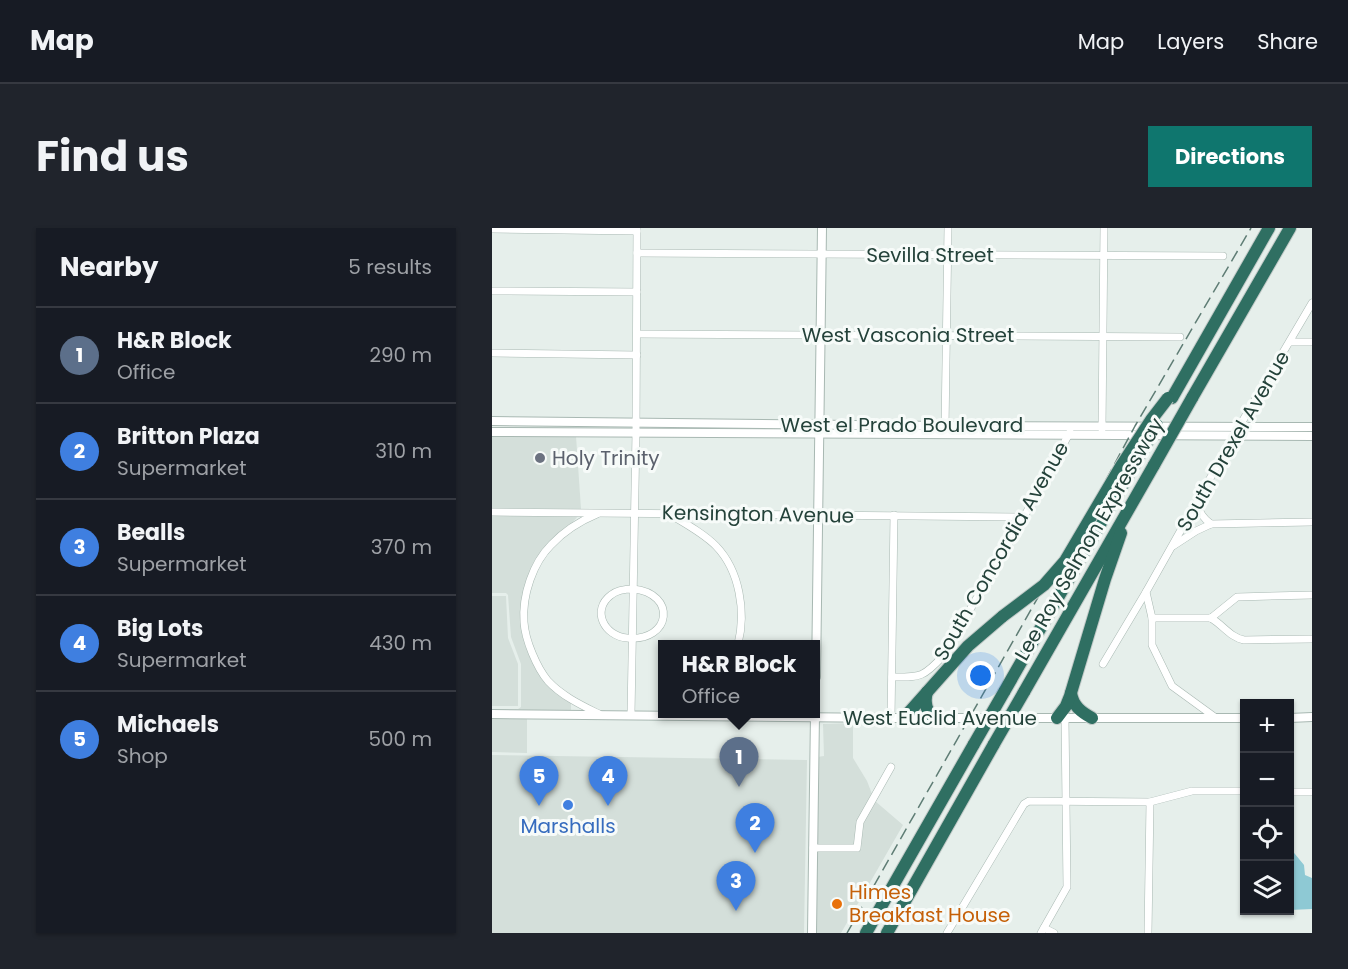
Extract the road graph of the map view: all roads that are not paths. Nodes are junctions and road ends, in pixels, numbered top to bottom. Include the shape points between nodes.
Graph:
1 (822, 228) edge
2 (948, 228) edge
3 (1104, 228) edge
4 (1269, 228) edge
5 (1290, 228) edge
6 (492, 230) edge
7 (637, 230) edge
8 (637, 252) junction
9 (822, 254) junction
10 (948, 255) junction
11 (1104, 256) junction
12 (1223, 256) dead end
13 (492, 291) edge
14 (637, 292) junction
15 (1312, 303) edge
16 (637, 334) junction
17 (821, 335) junction
18 (946, 336) junction
19 (1103, 336) junction
20 (1180, 336) dead end
21 (1290, 342) junction
22 (1312, 342) edge
23 (492, 353) edge
24 (637, 355) junction
25 (1172, 396) junction
26 (492, 421) edge
27 (565, 427) junction
28 (636, 427) junction
29 (1239, 427) junction
30 (1312, 427) edge
31 (820, 429) junction
32 (945, 430) junction
33 (1070, 431) junction
34 (1102, 431) junction
35 (492, 432) edge
36 (1141, 435) junction
37 (1234, 436) junction
38 (1312, 436) edge
39 (1197, 504) junction
40 (1130, 506) junction
41 (492, 512) edge
42 (599, 512) junction
43 (634, 513) junction
44 (667, 513) junction
45 (819, 515) junction
46 (894, 515) junction
47 (1024, 516) junction
48 (1312, 522) edge
49 (1211, 524) junction
50 (1171, 547) junction
51 (633, 589) junction
52 (1146, 592) junction
53 (1312, 595) edge
54 (1152, 618) junction
55 (1212, 618) junction
56 (632, 638) junction
57 (1312, 639) edge
58 (739, 640) edge
59 (817, 640) edge
60 (1103, 664) dead end
61 (892, 677) junction
62 (927, 692) junction
63 (1071, 693) junction
64 (492, 714) edge
65 (601, 715) junction
66 (631, 715) junction
67 (658, 715) edge
68 (820, 715) edge
69 (1312, 717) edge
70 (815, 718) edge
71 (891, 718) junction
72 (904, 718) junction
73 (935, 718) junction
74 (1061, 718) junction
75 (1092, 718) junction
76 (1216, 718) junction
77 (1240, 718) edge
78 (1294, 718) edge
79 (891, 767) dead end
80 (1240, 791) edge
81 (1294, 792) edge
82 (1312, 792) edge
83 (1067, 801) junction
84 (1150, 802) junction
85 (813, 848) junction
86 (1042, 931) edge
87 (812, 933) edge
88 (867, 933) edge
89 (886, 933) edge
90 (948, 933) edge
91 (1054, 933) edge
92 (1148, 933) edge

1 - 9 street
2 - 10 street
3 - 11 street
4 - 25 highway, Lee Roy Selmon Expressway
5 - 40 highway, Lee Roy Selmon Expressway, bridge
6 - 7 street
7 - 8 street
8 - 9 street, Sevilla Street
8 - 14 street
9 - 10 street, Sevilla Street
9 - 17 street
10 - 11 street, Sevilla Street
10 - 18 street
11 - 12 street, Sevilla Street
11 - 19 street
13 - 14 street
14 - 16 street
15 - 21 street, South Drexel Avenue
16 - 17 street, West Vasconia Street
16 - 24 street
17 - 18 street, West Vasconia Street
17 - 31 street
18 - 19 street, West Vasconia Street
18 - 32 street
19 - 20 street, West Vasconia Street
19 - 34 street
21 - 22 street
21 - 29 street, South Drexel Avenue
23 - 24 street
24 - 28 street
25 - 36 highway, bridge
25 - 88 highway, Lee Roy Selmon Expressway, bridge
26 - 27 street, West el Prado Boulevard
27 - 28 street, West el Prado Boulevard
27 - 35 street, West el Prado Boulevard
28 - 31 street, West el Prado Boulevard
28 - 43 street
29 - 30 street, West el Prado Boulevard
29 - 34 street, West el Prado Boulevard
29 - 37 street, South Drexel Avenue
31 - 32 street, West el Prado Boulevard
31 - 45 street
32 - 33 street, West el Prado Boulevard
33 - 34 street, West el Prado Boulevard
33 - 47 street, South Concordia Avenue
34 - 36 street, West el Prado Boulevard
36 - 37 street, West el Prado Boulevard
36 - 62 highway, bridge via 1065,561 1044,585 968,646
37 - 38 street, West el Prado Boulevard
37 - 39 street, South Drexel Avenue
39 - 49 street
39 - 50 street, South Drexel Avenue
40 - 63 highway
40 - 89 highway, Lee Roy Selmon Expressway, bridge
41 - 42 street, Kensington Avenue
42 - 43 street, Kensington Avenue
42 - 65 street via 550,545 536,565 528,585 524,622 536,661 549,682
43 - 44 street, Kensington Avenue
43 - 51 street
44 - 45 street, Kensington Avenue
44 - 58 street via 696,529 717,547 732,568 742,618
45 - 46 street, Kensington Avenue
45 - 59 street
46 - 47 street, Kensington Avenue
46 - 61 street
47 - 61 street, South Concordia Avenue via 943,656 917,677
48 - 49 street
49 - 50 street
50 - 52 street, South Drexel Avenue
51 - 56 street
51 - 56 street via 642,589 658,599 663,620 649,635
51 - 56 street via 610,595 601,611 610,632
52 - 54 street
52 - 60 street
53 - 55 street via 1237,597
54 - 55 street
54 - 76 street via 1152,645 1172,686
55 - 57 street via 1244,640
56 - 66 street
61 - 71 street
62 - 72 highway
62 - 73 highway via 926,708
63 - 74 highway
63 - 75 highway via 1081,712
64 - 65 street, West Euclid Avenue
65 - 66 street, West Euclid Avenue
66 - 67 street, West Euclid Avenue
68 - 71 street, West Euclid Avenue
69 - 78 street
70 - 85 street
71 - 72 street, West Euclid Avenue
72 - 73 street, West Euclid Avenue
73 - 74 street, West Euclid Avenue
74 - 75 street, West Euclid Avenue
74 - 83 street
75 - 76 street, West Euclid Avenue
76 - 77 street, West Euclid Avenue
79 - 85 street via 860,822 857,848
80 - 84 street via 1192,791
81 - 82 street
83 - 84 street
83 - 86 street via 1067,887
83 - 90 street via 1036,800 1024,804
84 - 92 street
85 - 87 street
86 - 91 street

